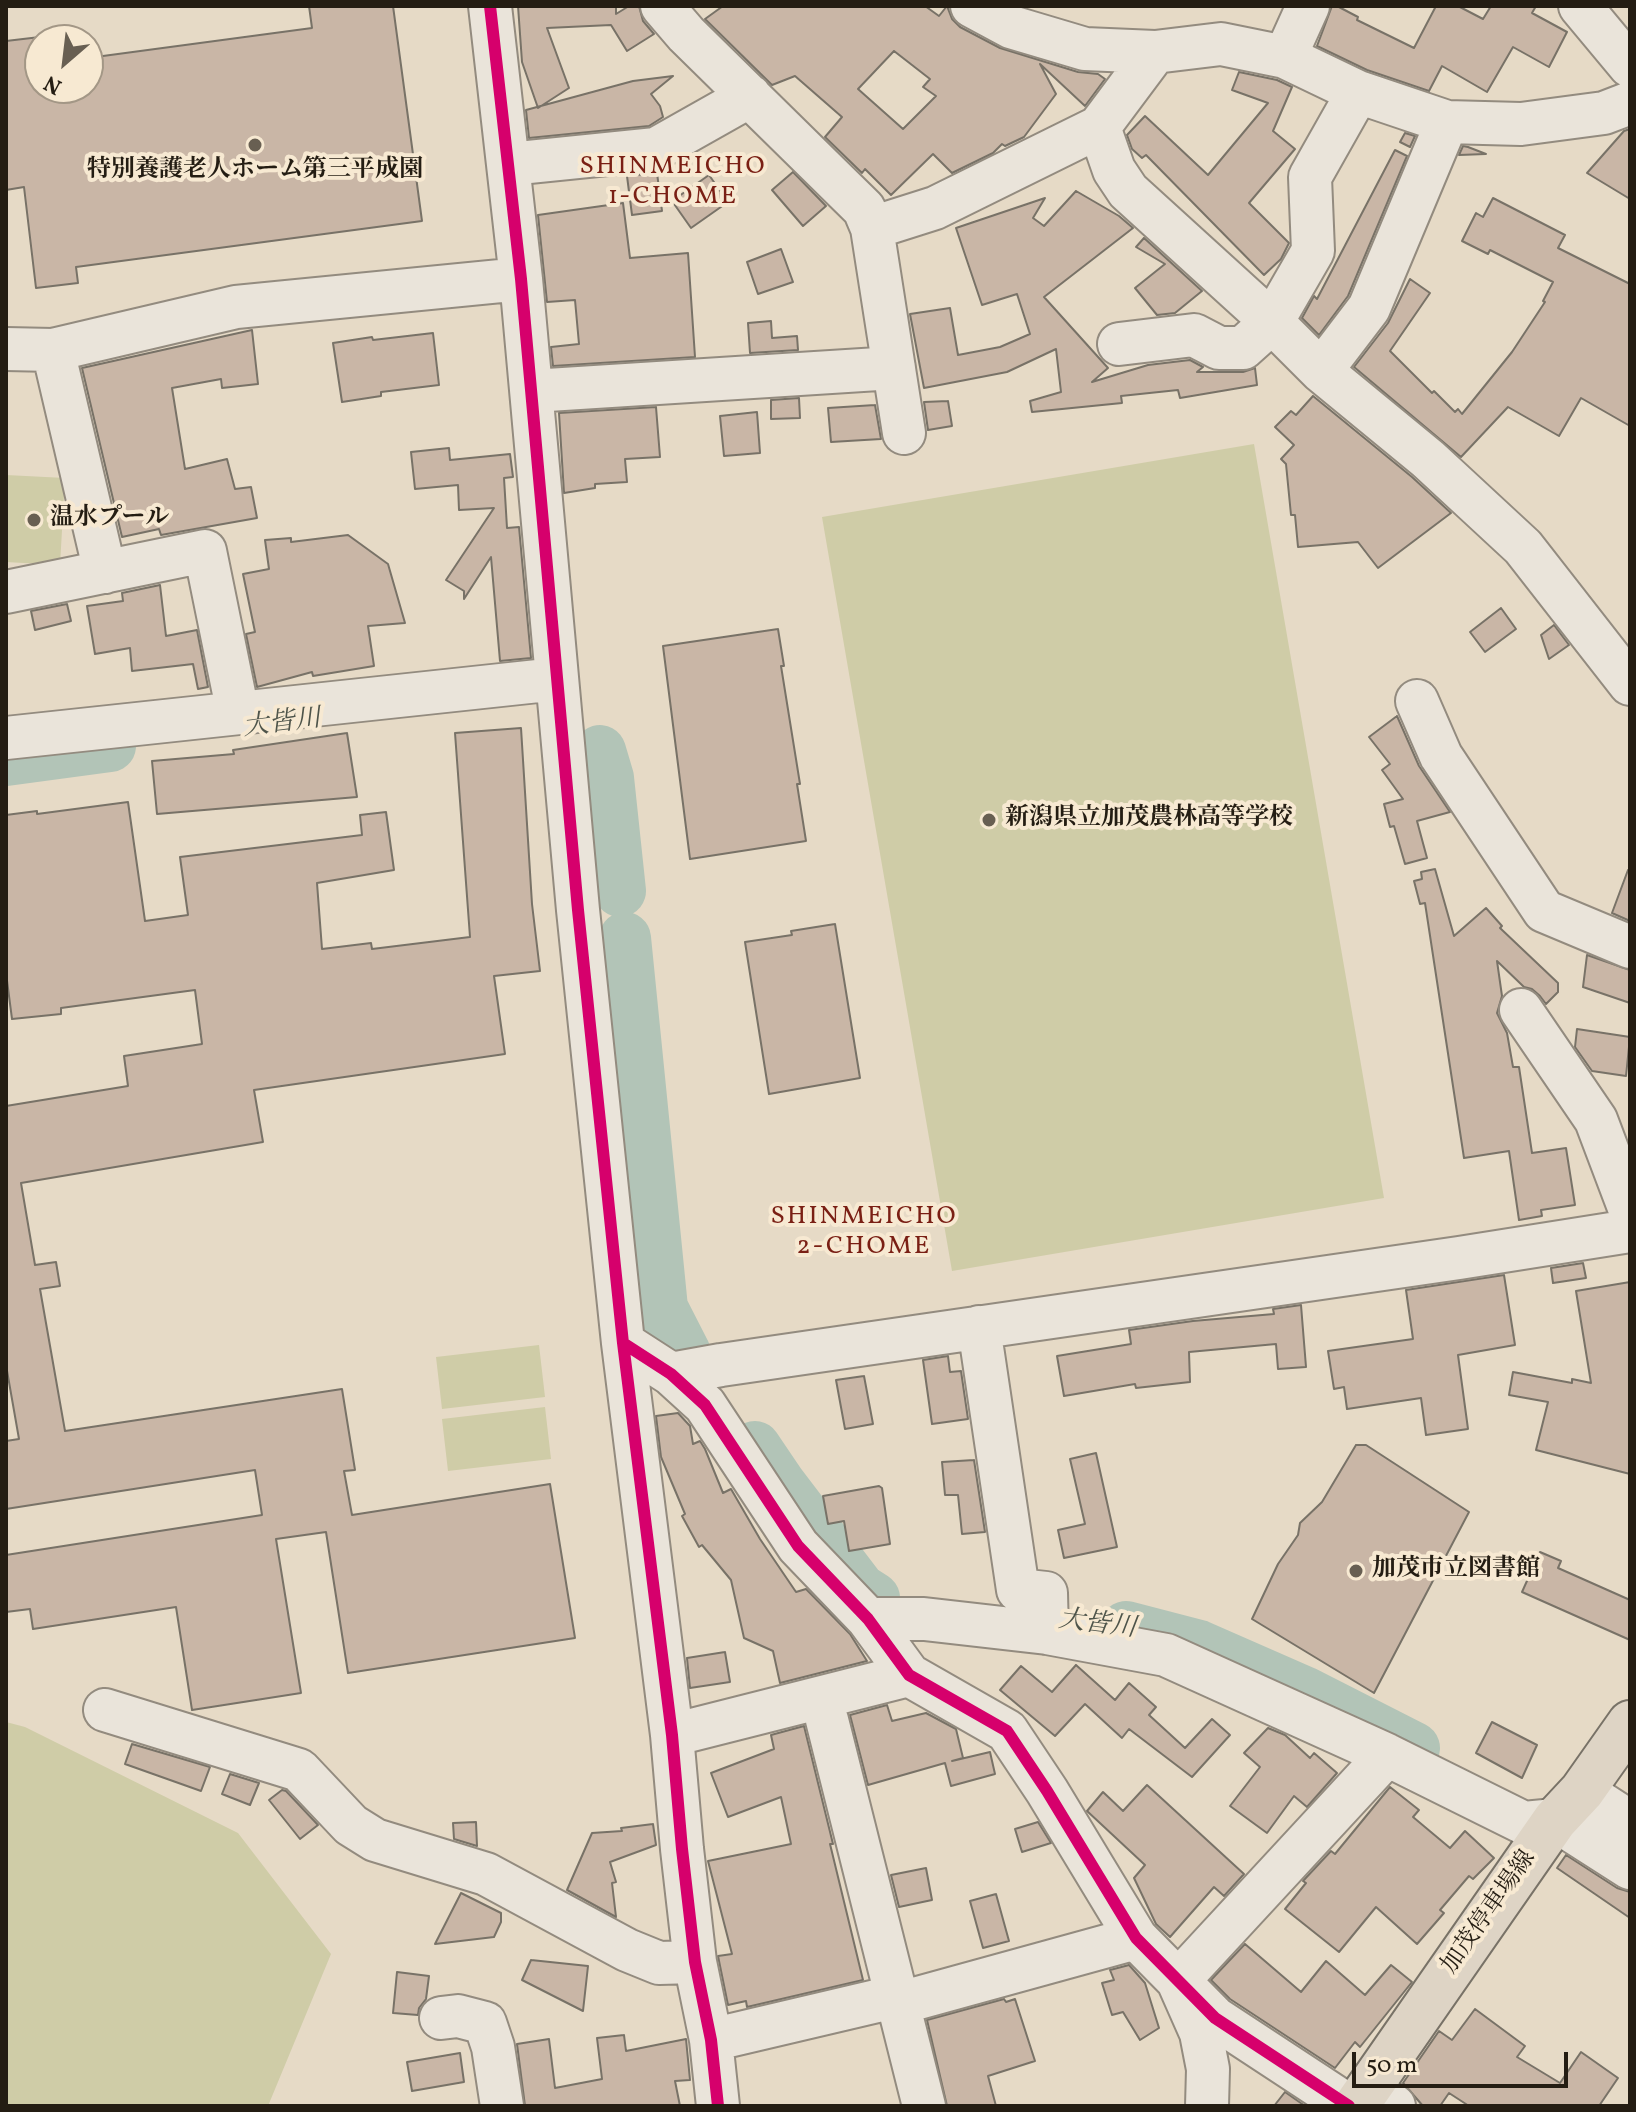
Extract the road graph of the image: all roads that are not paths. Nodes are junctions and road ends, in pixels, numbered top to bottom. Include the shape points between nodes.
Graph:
1 (490, 6) edge
2 (662, 6) edge
3 (972, 6) edge
4 (1308, 6) edge
5 (1580, 6) edge
6 (1155, 52) junction
7 (1285, 57) junction
8 (1630, 66) edge
9 (1358, 92) junction
10 (750, 96) junction
11 (1630, 103) edge
12 (1447, 122) junction
13 (1099, 127) junction
14 (509, 164) junction
15 (872, 228) junction
16 (521, 279) junction
17 (1272, 322) junction
18 (1119, 344) dead end
19 (6, 349) edge
20 (53, 350) junction
21 (894, 368) junction
22 (1321, 371) junction
23 (532, 391) junction
24 (904, 433) dead end
25 (105, 572) junction
26 (6, 592) edge
27 (557, 679) junction
28 (1630, 684) edge
29 (1417, 701) dead end
30 (238, 713) junction
31 (6, 738) edge
32 (1630, 947) edge
33 (1521, 1010) dead end
34 (1630, 1210) edge
35 (1630, 1231) edge
36 (979, 1327) junction
37 (623, 1343) junction
38 (671, 1374) junction
39 (868, 1619) junction
40 (1047, 1633) junction
41 (909, 1675) junction
42 (105, 1710) dead end
43 (827, 1720) dead end
44 (1630, 1723) edge
45 (672, 1735) junction
46 (1387, 1755) junction
47 (1568, 1806) junction
48 (1630, 1822) edge
49 (1630, 1868) edge
50 (1136, 1938) junction
51 (695, 1962) junction
52 (1178, 1981) junction
53 (899, 2000) junction
54 (441, 2018) dead end
55 (711, 2040) junction
56 (1367, 2102) edge
57 (502, 2106) edge
58 (718, 2106) edge
59 (924, 2106) edge
60 (1207, 2106) edge

1 - 14 street
2 - 10 street
3 - 6 street via 1011,27 1085,49
4 - 7 street
5 - 8 street
6 - 7 street via 1221,44
6 - 13 street
7 - 9 street
9 - 12 street
9 - 17 street via 1310,177 1313,251
10 - 14 street via 656,149
10 - 15 street via 864,209
11 - 12 street via 1604,113 1521,124
12 - 22 street via 1369,308
13 - 15 street via 935,208
13 - 17 street via 1114,170 1128,191
14 - 16 street
15 - 21 street
16 - 20 street via 236,307
16 - 23 street
17 - 18 street via 1243,348 1219,348 1194,335
17 - 22 street
19 - 20 street
20 - 25 street
21 - 23 street
21 - 24 street
22 - 28 street via 1523,547
23 - 27 street
25 - 26 street
25 - 30 street via 205,551
27 - 30 street
27 - 37 street
29 - 32 street via 1441,756 1544,911
30 - 31 street
33 - 34 street via 1596,1120
35 - 36 street
36 - 38 street
36 - 40 street via 1018,1590 1046,1593
37 - 38 street
37 - 45 street
38 - 39 street via 705,1405 798,1546
39 - 40 street via 924,1619
39 - 41 street
40 - 46 street via 1166,1655
41 - 45 street
41 - 50 street via 1007,1731
42 - 51 street via 299,1770 351,1825 375,1840 486,1874 659,1963
43 - 53 street
44 - 47 main road, 加茂停車場線
45 - 51 street
46 - 47 street via 1524,1823
46 - 52 street
47 - 48 street
47 - 49 street
47 - 56 main road, 加茂停車場線
50 - 52 street
50 - 53 street
51 - 55 street
52 - 56 street via 1215,2018
52 - 60 street via 1201,2033 1208,2069
53 - 55 street
53 - 59 street
54 - 57 street via 485,2023
55 - 58 street

